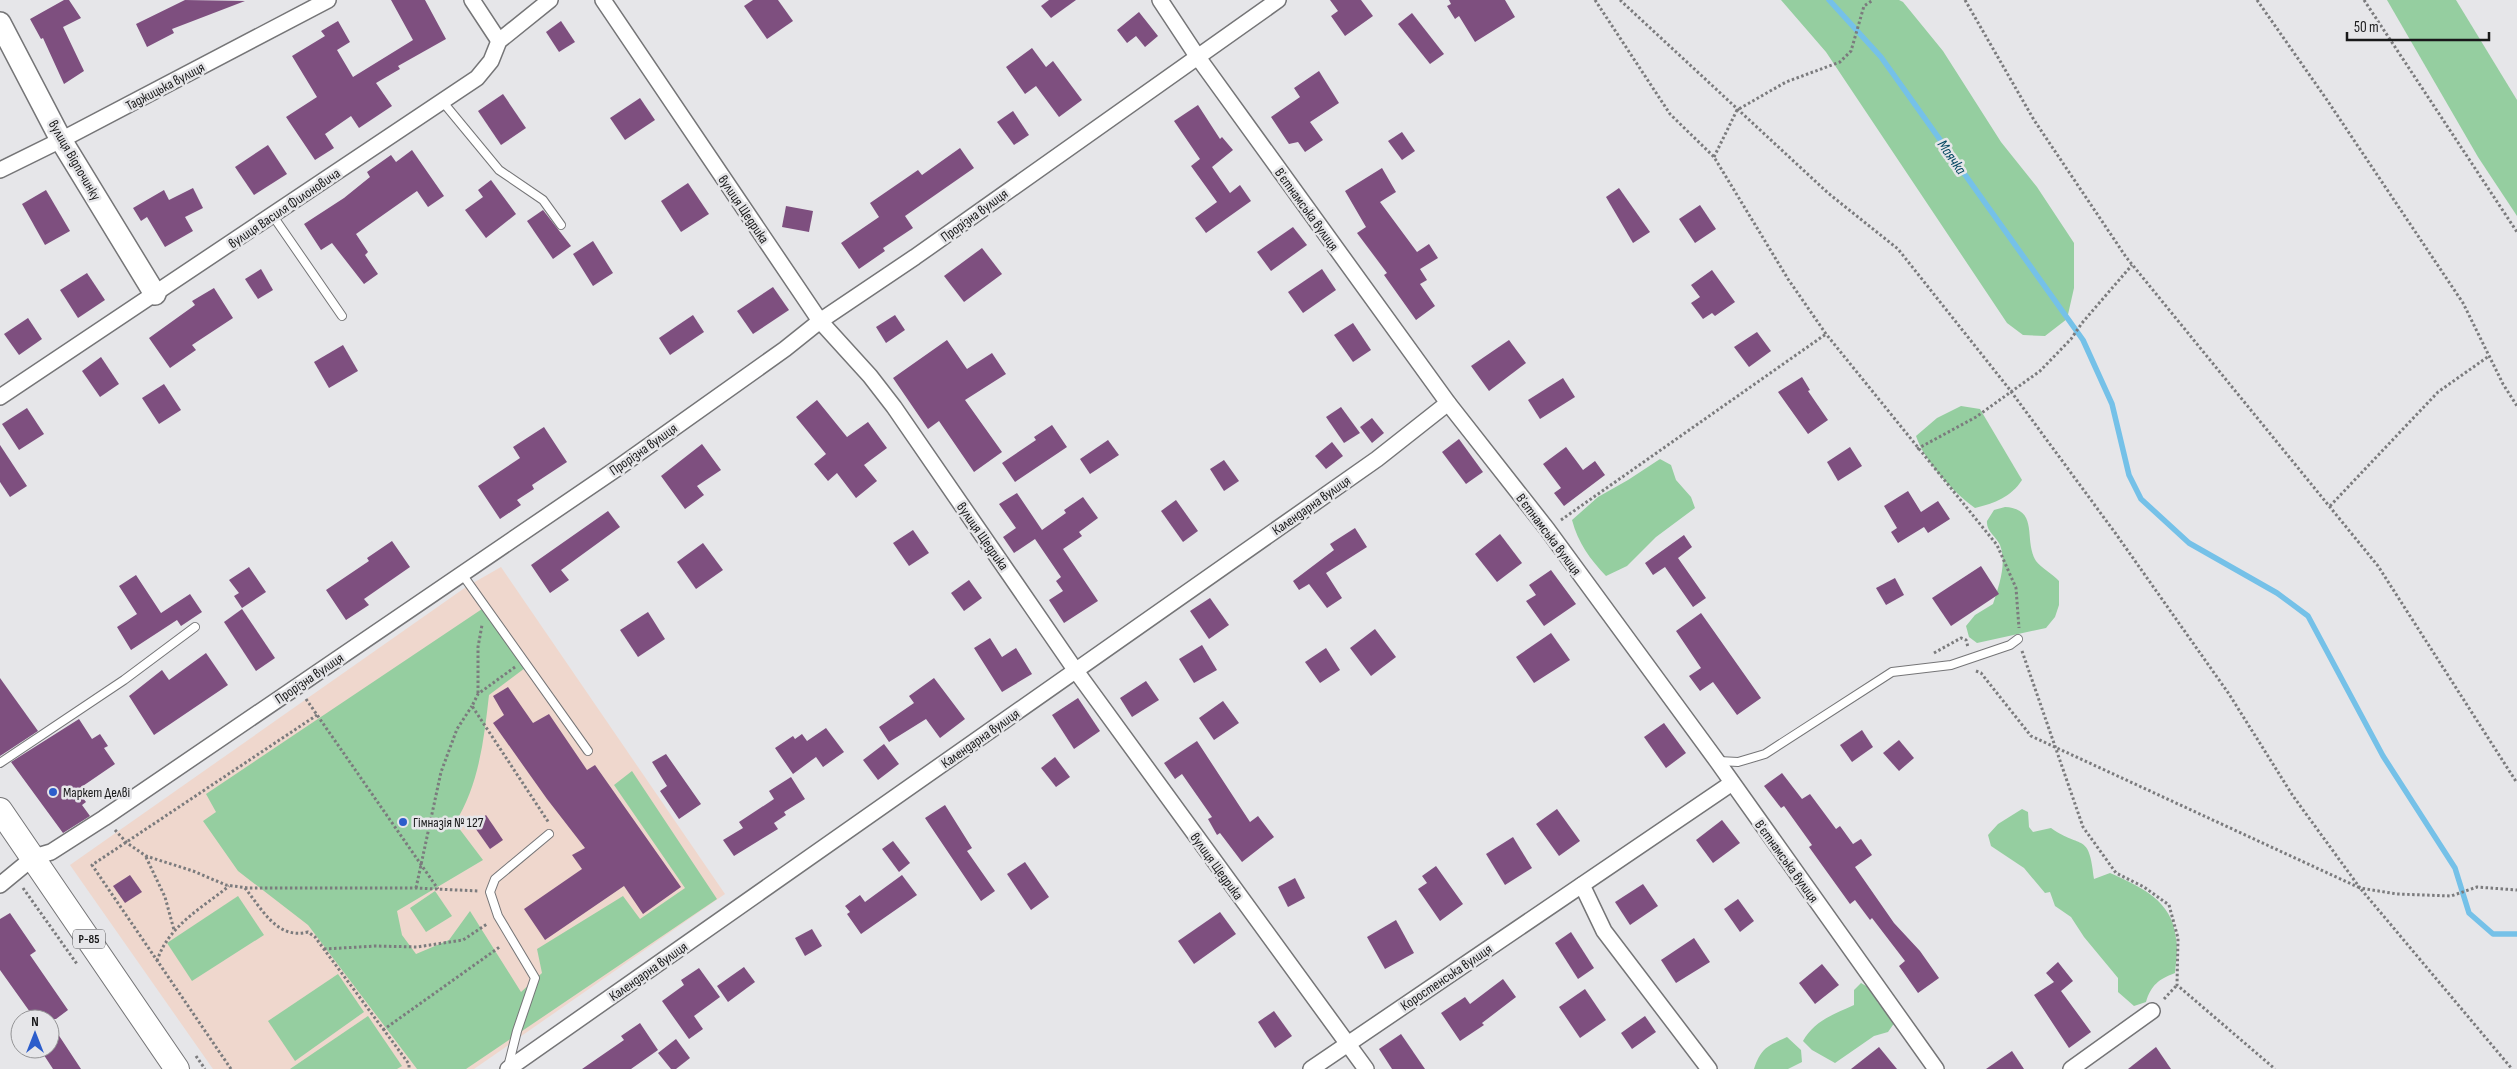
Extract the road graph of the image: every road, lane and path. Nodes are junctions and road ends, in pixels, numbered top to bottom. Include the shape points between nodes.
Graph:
1 (328, 0) edge
2 (472, 0) edge
3 (550, 0) edge
4 (603, 0) edge
5 (1160, 0) edge
6 (1278, 0) edge
7 (1595, 0) edge
8 (1620, 0) edge
9 (1873, 0) edge
10 (1965, 0) edge
11 (2257, 0) edge
12 (2364, 0) edge
13 (0, 23) edge
14 (498, 41) junction
15 (1196, 56) junction
16 (442, 102) junction
17 (1736, 110) junction
18 (61, 140) junction
19 (1714, 157) junction
20 (0, 170) edge
21 (273, 216) junction
22 (561, 224) dead end
23 (2517, 232) edge
24 (2132, 265) junction
25 (155, 294) junction
26 (342, 316) dead end
27 (820, 321) junction
28 (1826, 334) junction
29 (2489, 356) junction
30 (2010, 390) junction
31 (0, 397) edge
32 (1448, 402) junction
33 (2517, 406) edge
34 (1917, 449) junction
35 (2330, 506) junction
36 (1547, 529) junction
37 (462, 574) junction
38 (485, 605) junction
39 (196, 627) dead end
40 (2018, 639) junction
41 (524, 660) junction
42 (1951, 666) junction
43 (1076, 670) junction
44 (297, 687) junction
45 (478, 694) junction
46 (472, 706) junction
47 (317, 715) junction
48 (2054, 748) junction
49 (588, 751) dead end
50 (1718, 761) junction
51 (0, 764) edge
52 (1732, 783) junction
53 (2517, 783) edge
54 (0, 810) edge
55 (104, 818) junction
56 (549, 834) joint
57 (128, 843) junction
58 (146, 856) junction
59 (34, 857) junction
60 (422, 865) junction
61 (0, 885) edge
62 (1582, 885) junction
63 (230, 886) junction
64 (245, 888) junction
65 (416, 888) junction
66 (2360, 888) junction
67 (438, 889) junction
68 (2517, 890) edge
69 (490, 892) junction
70 (498, 916) junction
71 (174, 930) junction
72 (512, 939) junction
73 (324, 949) junction
74 (157, 960) junction
75 (2152, 1011) dead end
76 (384, 1030) junction
77 (1346, 1044) junction
78 (176, 1069) edge
79 (231, 1069) edge
80 (409, 1069) edge
81 (508, 1069) edge
82 (1311, 1069) edge
83 (1366, 1069) edge
84 (1709, 1069) edge
85 (1936, 1069) edge
86 (2072, 1069) edge
87 (2275, 1069) edge
88 (2512, 1069) edge

1 - 18 street, Таджицька вулиця
2 - 14 street
3 - 14 street, вулиця Василя Филоновича
4 - 27 street, вулиця Щедрика
5 - 15 street, Вʼєтнамська вулиця
6 - 15 street, Прорізна вулиця
7 - 19 path via 1670,114
8 - 17 path
9 - 17 path via 1864,6 1851,51 1840,62 1786,82
10 - 24 path via 2034,120
11 - 29 path via 2463,304
12 - 23 path
13 - 18 street, вулиця Відпочинку
14 - 16 street, вулиця Василя Филоновича via 491,61 477,78
15 - 27 street, Прорізна вулиця
15 - 32 street, Вʼєтнамська вулиця
16 - 21 street, вулиця Василя Филоновича
16 - 22 lane via 498,170 543,200
17 - 19 path
17 - 30 path via 1828,193 1898,250
18 - 20 street, Таджицька вулиця
18 - 25 street, вулиця Відпочинку
19 - 28 path via 1788,280
21 - 25 street, вулиця Василя Филоновича
21 - 26 lane
24 - 30 path via 2040,371
24 - 35 path
25 - 31 street, вулиця Василя Филоновича
27 - 37 street, Прорізна вулиця via 619,467
27 - 43 street, вулиця Щедрика via 894,407
28 - 34 path
28 - 36 path
29 - 33 path
29 - 35 path via 2438,392
30 - 34 path via 1976,417
30 - 66 path via 2229,694 2293,796
32 - 36 street, Вʼєтнамська вулиця
32 - 43 street, Календарна вулиця via 1377,459
34 - 40 path via 1997,545 2016,588 2020,618
35 - 53 path via 2378,566
36 - 50 street, Вʼєтнамська вулиця
37 - 38 lane
37 - 44 street, Прорізна вулиця
38 - 41 lane
38 - 45 path via 478,648
39 - 51 lane
40 - 42 lane via 2010,645
40 - 48 path
41 - 45 path
41 - 49 lane
42 - 48 path via 1981,673 2031,736
42 - 50 lane via 1892,672 1765,754 1738,762
43 - 77 street, вулиця Щедрика
43 - 81 street, Календарна вулиця
44 - 47 path
44 - 55 street, Прорізна вулиця
45 - 46 path
46 - 56 path via 552,826
46 - 60 path via 457,729 441,772
47 - 57 path
47 - 60 path
48 - 66 path
48 - 87 path via 2084,827 2116,873 2169,905 2178,938 2177,986
50 - 52 street, Вʼєтнамська вулиця
52 - 62 street, Коростенська вулиця
52 - 85 street, Вʼєтнамська вулиця
54 - 59 main road, Р-85
55 - 57 path
55 - 59 street, Прорізна вулиця via 51,852
56 - 69 lane via 495,879
57 - 58 path
57 - 74 path via 92,865
58 - 63 path
58 - 71 path via 165,897
59 - 61 street, Прорізна вулиця
59 - 78 main road, Р-85
60 - 65 path
60 - 67 path
62 - 77 street, Коростенська вулиця
62 - 84 street via 1604,931
63 - 64 path
63 - 71 path
64 - 65 path
64 - 73 path via 277,928 296,935 308,932
65 - 67 path
66 - 68 path via 2398,894 2451,896 2477,887
66 - 88 path
67 - 69 path
69 - 70 lane
70 - 72 lane
70 - 73 path via 463,940 418,947
71 - 74 path via 162,944
72 - 76 path
72 - 81 lane via 535,978
73 - 76 path
74 - 79 path
75 - 86 street
76 - 80 path via 409,1064
77 - 82 street, Коростенська вулиця
77 - 83 street, вулиця Щедрика

